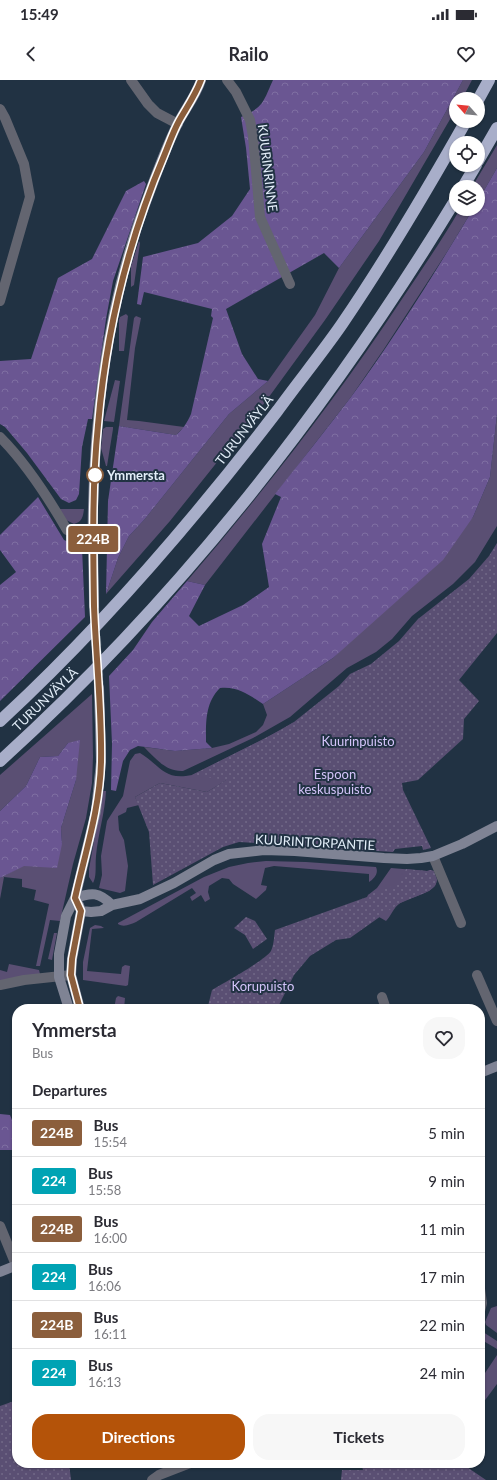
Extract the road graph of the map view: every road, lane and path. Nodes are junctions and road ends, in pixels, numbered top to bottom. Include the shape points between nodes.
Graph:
1 (131, 80) edge
2 (201, 80) edge
3 (227, 80) edge
4 (489, 80) edge
5 (482, 92) edge
6 (0, 109) edge
7 (178, 124) junction
8 (462, 128) edge
9 (497, 128) edge
10 (485, 149) edge
11 (449, 211) edge
12 (290, 284) dead end
13 (0, 301) edge
14 (0, 437) edge
15 (93, 535) junction
16 (94, 606) tunnel mouth
17 (98, 688) tunnel mouth
18 (0, 721) edge
19 (0, 761) edge
20 (497, 826) edge
21 (433, 856) junction
22 (75, 898) junction
23 (112, 905) junction
24 (81, 911) junction
25 (461, 923) dead end
26 (71, 975) junction
27 (477, 975) dead end
28 (59, 977) junction
29 (0, 985) edge
30 (382, 997) dead end
31 (67, 1004) edge
32 (79, 1004) edge
33 (384, 1004) edge
34 (497, 1022) edge
35 (497, 1066) edge
36 (485, 1071) edge
37 (0, 1226) edge
38 (12, 1255) edge
39 (12, 1267) edge
40 (0, 1272) edge
41 (177, 1468) edge
42 (152, 1480) edge

1 - 7 street via 157,113
2 - 7 street
3 - 12 street, KUURINRINNE via 250,120 260,217
4 - 5 highway
6 - 13 street via 24,164 30,197
7 - 15 street via 138,224 120,286 98,424
8 - 18 highway, TURUNVÄYLÄ via 342,324 258,435 205,503 110,612
9 - 10 highway
11 - 19 highway, TURUNVÄYLÄ via 365,340 273,467 224,527 112,652
14 - 15 street via 16,453 67,530
15 - 16 street
17 - 22 street via 101,762 99,785 96,811
20 - 21 street, KUURINTORPANTIE
21 - 23 street, KUURINTORPANTIE via 407,859 295,851 229,854 140,899
21 - 25 street
22 - 23 street via 90,893 104,897
22 - 24 street
22 - 28 street via 66,916 59,954
23 - 24 street, KUURINTORPANTIE via 101,911
24 - 26 street
26 - 28 street
26 - 32 street
27 - 34 street
28 - 29 street
28 - 31 street
30 - 33 street
35 - 36 street
37 - 38 street
39 - 40 street
41 - 42 street

